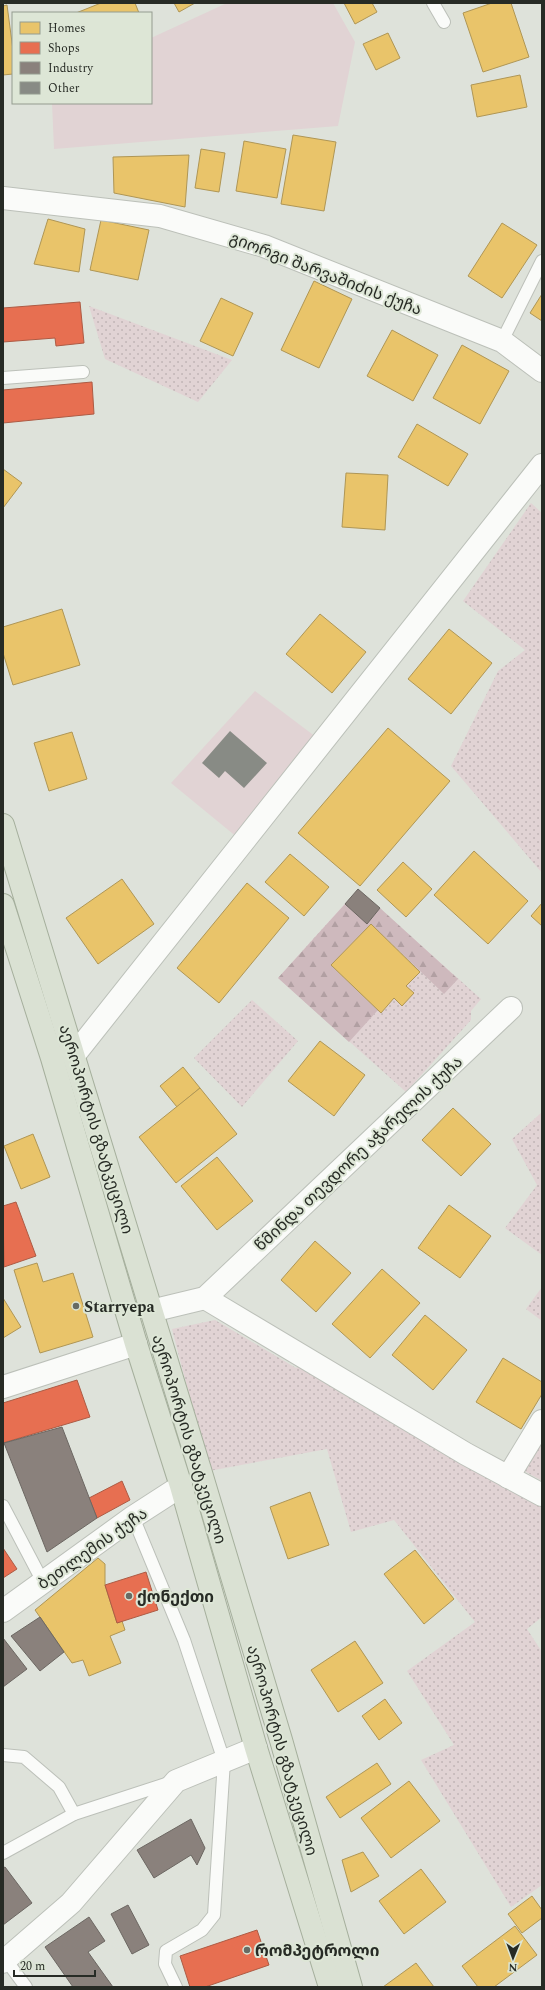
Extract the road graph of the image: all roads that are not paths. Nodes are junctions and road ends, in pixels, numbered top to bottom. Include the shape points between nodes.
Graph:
1 (433, 3) edge
2 (444, 22) dead end
3 (3, 198) edge
4 (542, 261) edge
5 (502, 341) junction
6 (542, 371) edge
7 (83, 372) dead end
8 (3, 378) edge
9 (542, 465) edge
10 (3, 825) edge
11 (3, 906) edge
12 (511, 1008) dead end
13 (74, 1054) junction
14 (205, 1298) junction
15 (151, 1311) junction
16 (136, 1344) junction
17 (3, 1387) edge
18 (542, 1421) edge
19 (508, 1477) junction
20 (181, 1486) junction
21 (542, 1495) edge
22 (3, 1506) edge
23 (133, 1517) junction
24 (43, 1582) junction
25 (3, 1610) edge
26 (256, 1748) junction
27 (3, 1755) edge
28 (224, 1761) junction
29 (176, 1780) junction
30 (74, 1814) junction
31 (3, 1853) edge
32 (4, 1961) edge
33 (26, 1987) edge
34 (176, 1987) edge
35 (330, 1987) edge
36 (351, 1987) edge

1 - 2 lane
3 - 5 street, გიორგი შარვაშიძის ქუჩა via 160,216 264,246
4 - 5 lane
5 - 6 street, გიორგი შარვაშიძის ქუჩა
7 - 8 lane
9 - 13 street
10 - 13 highway, აეროპორტის გზატკეცილი
11 - 16 highway, აეროპორტის გზატკეცილი via 52,1058
12 - 14 street, წმინდა თევდორე აჭარელის ქუჩა
13 - 15 highway, აეროპორტის გზატკეცილი
14 - 15 street, წმინდა თევდორე აჭარელის ქუჩა
14 - 19 street
15 - 36 highway, აეროპორტის გზატკეცილი via 281,1740
16 - 17 street
16 - 20 highway, აეროპორტის გზატკეცილი
18 - 19 street
19 - 21 street
20 - 23 street, ბეთლემის ქუჩა
20 - 26 highway, აეროპორტის გზატკეცილი
22 - 24 lane
23 - 24 street, ბეთლემის ქუჩა
23 - 28 lane via 184,1640
24 - 25 street, ბეთლემის ქუჩა
26 - 28 street
26 - 35 highway, აეროპორტის გზატკეცილი
27 - 30 lane via 24,1757 59,1787
28 - 29 street
28 - 34 lane via 214,1915 202,1930 166,1951 165,1964
29 - 30 lane
29 - 32 street via 71,1903
30 - 31 lane
32 - 33 lane

